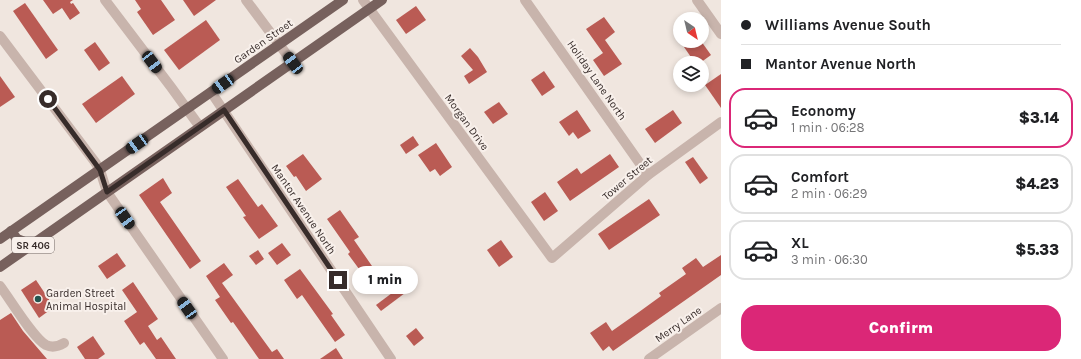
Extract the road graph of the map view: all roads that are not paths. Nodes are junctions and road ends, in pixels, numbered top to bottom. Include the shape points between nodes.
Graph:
1 (105, 0) edge
2 (246, 0) edge
3 (343, 0) edge
4 (363, 0) edge
5 (382, 0) edge
6 (525, 0) edge
7 (697, 0) edge
8 (370, 9) junction
9 (721, 34) edge
10 (0, 36) edge
11 (279, 45) junction
12 (293, 63) junction
13 (211, 92) junction
14 (187, 109) junction
15 (224, 110) junction
16 (721, 122) edge
17 (200, 127) junction
18 (100, 170) junction
19 (648, 175) junction
20 (107, 192) junction
21 (11, 231) junction
22 (0, 239) edge
23 (32, 245) junction
24 (552, 258) joint
25 (0, 267) edge
26 (0, 286) edge
27 (721, 308) edge
28 (64, 343) dead end
29 (223, 359) edge
30 (391, 359) edge
31 (649, 359) edge

1 - 14 street
2 - 11 street
3 - 11 main road, Garden Street / SR 406
4 - 8 street, Morgan Drive
5 - 8 main road, SR 406
6 - 19 street, Holiday Lane North
7 - 9 street
8 - 12 main road, SR 406
8 - 24 street, Morgan Drive
10 - 18 street
11 - 12 street
11 - 13 main road, Garden Street / SR 406
12 - 15 main road, SR 406
13 - 14 main road, Garden Street / SR 406
13 - 15 street, Mantor Avenue North
14 - 17 street
14 - 18 main road, Garden Street / SR 406
15 - 17 main road, SR 406
15 - 30 street, Mantor Avenue North
16 - 19 street, Tower Street
17 - 20 main road, SR 406
18 - 20 street
18 - 21 main road, Garden Street / SR 406
19 - 24 street, Tower Street
20 - 23 main road, SR 406
20 - 29 street
21 - 22 main road, Garden Street / SR 406
21 - 23 main road via 17,239
23 - 25 main road, SR 406
26 - 28 street via 36,337 47,345 58,347
27 - 31 street, Merry Lane

